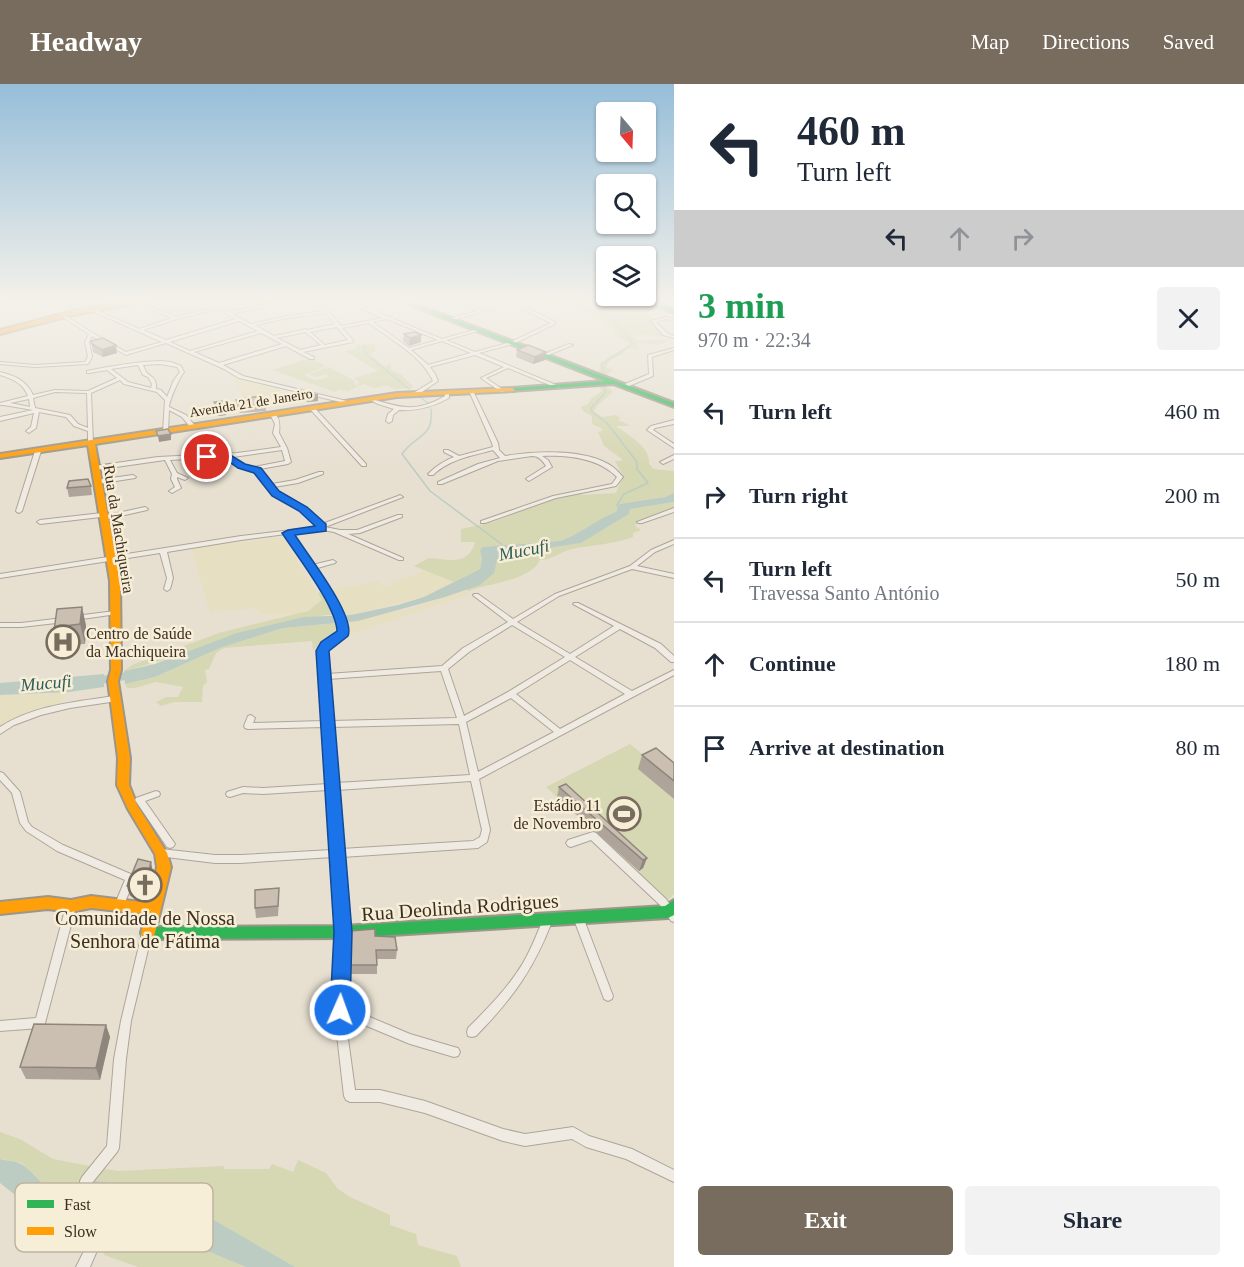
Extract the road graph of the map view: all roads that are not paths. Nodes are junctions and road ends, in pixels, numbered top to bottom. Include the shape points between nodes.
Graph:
1 (90, 355) edge
2 (126, 355) edge
3 (198, 355) edge
4 (250, 355) edge
5 (307, 355) edge
6 (413, 355) edge
7 (472, 355) edge
8 (480, 355) edge
9 (544, 355) edge
10 (549, 355) edge
11 (653, 355) edge
12 (312, 358) dead end
13 (0, 363) edge
14 (130, 364) junction
15 (140, 364) junction
16 (219, 365) junction
17 (426, 367) junction
18 (507, 367) junction
19 (107, 368) junction
20 (89, 372) dead end
21 (0, 373) edge
22 (119, 380) junction
23 (615, 382) junction
24 (627, 385) junction
25 (559, 387) junction
26 (153, 390) junction
27 (503, 391) junction
28 (89, 392) junction
29 (417, 393) junction
30 (472, 393) junction
31 (447, 394) junction
32 (31, 396) junction
33 (370, 399) junction
34 (167, 400) junction
35 (673, 402) edge
36 (349, 403) junction
37 (2, 404) edge
38 (166, 407) junction
39 (312, 408) junction
40 (397, 409) junction
41 (35, 410) junction
42 (273, 414) junction
43 (0, 419) edge
44 (389, 421) dead end
45 (674, 422) edge
46 (193, 427) junction
47 (89, 430) junction
48 (29, 431) dead end
49 (165, 431) junction
50 (91, 442) junction
51 (674, 446) edge
52 (284, 448) junction
53 (495, 448) junction
54 (38, 451) junction
55 (446, 451) dead end
56 (536, 454) junction
57 (0, 456) edge
58 (227, 456) junction
59 (674, 457) edge
60 (459, 458) junction
61 (503, 458) junction
62 (167, 459) junction
63 (663, 462) dead end
64 (364, 465) dead end
65 (95, 468) junction
66 (252, 469) junction
67 (321, 473) dead end
68 (175, 474) junction
69 (430, 474) dead end
70 (133, 477) dead end
71 (185, 478) dead end
72 (529, 479) dead end
73 (97, 482) junction
74 (440, 483) dead end
75 (271, 486) junction
76 (172, 491) dead end
77 (400, 497) dead end
78 (145, 509) dead end
79 (674, 510) edge
80 (19, 511) dead end
81 (400, 516) dead end
82 (103, 517) junction
83 (40, 522) dead end
84 (483, 522) dead end
85 (640, 522) dead end
86 (322, 527) junction
87 (336, 531) junction
88 (288, 533) junction
89 (674, 542) edge
90 (163, 550) junction
91 (112, 558) junction
92 (401, 559) dead end
93 (333, 562) dead end
94 (632, 567) junction
95 (309, 568) junction
96 (0, 576) edge
97 (674, 576) edge
98 (167, 589) dead end
99 (476, 594) dead end
100 (576, 604) dead end
101 (115, 613) junction
102 (514, 623) junction
103 (0, 625) edge
104 (620, 626) junction
105 (570, 655) junction
106 (674, 660) edge
107 (444, 668) junction
108 (674, 672) edge
109 (324, 677) junction
110 (511, 694) junction
111 (632, 695) junction
112 (114, 699) junction
113 (251, 718) dead end
114 (462, 721) junction
115 (328, 724) junction
116 (0, 732) edge
117 (561, 733) junction
118 (0, 775) edge
119 (474, 778) junction
120 (331, 787) junction
121 (156, 794) dead end
122 (230, 794) dead end
123 (571, 843) dead end
124 (170, 844) dead end
125 (161, 853) junction
126 (337, 855) junction
127 (120, 904) junction
128 (71, 906) junction
129 (0, 908) edge
130 (154, 909) junction
131 (672, 912) edge
132 (578, 917) junction
133 (548, 919) junction
134 (343, 932) junction
135 (147, 933) junction
136 (608, 996) dead end
137 (340, 1010) junction
138 (0, 1026) edge
139 (472, 1032) dead end
140 (454, 1052) dead end
141 (674, 1176) edge
142 (86, 1183) edge
143 (90, 1252) edge
144 (83, 1267) edge

1 - 13 street via 86,363
2 - 14 street
3 - 16 street
4 - 16 street
5 - 12 street
6 - 17 street
7 - 17 street
8 - 18 street
9 - 23 main road
10 - 24 main road
11 - 24 street via 651,375
14 - 15 street
14 - 19 street
15 - 26 street via 154,384
15 - 34 street via 172,363 182,369
16 - 36 street via 241,377
17 - 29 street via 436,381
18 - 25 street
18 - 27 street via 483,378
19 - 20 street
19 - 22 street
21 - 32 street via 20,380
22 - 26 street
22 - 28 street
23 - 25 main road, Avenida 21 de Janeiro
23 - 35 main road
24 - 35 main road
25 - 27 main road, Avenida 21 de Janeiro
26 - 34 street
27 - 30 main road, Avenida 21 de Janeiro
28 - 32 street via 55,390
28 - 47 street
29 - 31 main road, Avenida 21 de Janeiro
29 - 33 main road, Avenida 21 de Janeiro
30 - 31 main road, Avenida 21 de Janeiro
30 - 53 street
31 - 40 street via 447,398 432,405
32 - 37 street
32 - 41 street
33 - 36 main road, Avenida 21 de Janeiro
33 - 40 street
34 - 38 street
36 - 39 main road, Avenida 21 de Janeiro
37 - 41 street
38 - 46 street via 184,416
38 - 49 street
39 - 42 main road, Avenida 21 de Janeiro
39 - 64 street
40 - 44 street via 390,414
41 - 43 street
41 - 47 street via 68,416 76,425
41 - 48 street via 33,428
42 - 46 main road, Avenida 21 de Janeiro
42 - 52 street
45 - 51 street via 650,430
46 - 49 main road, Avenida 21 de Janeiro
47 - 50 street
49 - 50 main road, Avenida 21 de Janeiro
50 - 54 main road, Avenida 21 de Janeiro
50 - 65 main road, Rua da Machiqueira
52 - 58 street
52 - 66 street via 288,462
53 - 60 street
53 - 61 street
54 - 57 main road, Avenida 21 de Janeiro
54 - 80 street
55 - 60 street
56 - 61 street
56 - 72 street via 549,467
56 - 84 street via 599,461 611,466 620,477 614,485 555,497
58 - 62 street
58 - 66 street
59 - 63 street
60 - 69 street
61 - 74 street
62 - 65 street
62 - 68 street
65 - 73 main road, Rua da Machiqueira
66 - 75 street via 258,470
67 - 75 street
68 - 71 street
68 - 76 street via 178,488
70 - 73 street
73 - 82 main road, Rua da Machiqueira
75 - 86 street via 276,494 303,509
77 - 86 street
78 - 82 street
79 - 85 street
81 - 87 street via 358,532
82 - 83 street
82 - 91 main road, Rua da Machiqueira
86 - 87 street
86 - 88 street
87 - 92 street
88 - 90 street
88 - 95 street
89 - 94 street via 653,551
90 - 91 street
90 - 98 street via 170,578
91 - 96 street
91 - 101 main road, Rua da Machiqueira
93 - 95 street
94 - 97 street
94 - 102 street via 572,588
95 - 109 street via 337,610 343,627 343,633 322,651
99 - 102 street
100 - 104 street
101 - 103 street
101 - 112 main road, Rua da Machiqueira
102 - 105 street
102 - 107 street via 466,650
104 - 105 street
104 - 106 street via 658,646
105 - 110 street
105 - 111 street
107 - 109 street
107 - 114 street
108 - 111 street
109 - 115 street
110 - 114 street
110 - 117 street
111 - 117 street
112 - 116 street via 67,706 27,718
112 - 125 main road, Rua da Machiqueira via 124,758 123,785
113 - 115 street via 248,726
114 - 115 street
114 - 119 street
115 - 120 street
117 - 119 street
118 - 127 street via 16,792 29,829 60,848 129,878
119 - 120 street
119 - 126 street via 486,830 484,838 475,845
120 - 122 street via 243,790
120 - 126 street
121 - 124 street via 139,800
123 - 131 street via 593,836
125 - 126 street via 215,859
125 - 130 main road via 162,878
126 - 134 street
127 - 128 main road via 92,902
127 - 130 main road
128 - 129 main road via 48,903
128 - 138 street via 40,1023
130 - 135 main road
131 - 132 main road, Rua Deolinda Rodrigues
132 - 133 main road, Rua Deolinda Rodrigues
132 - 136 street
133 - 134 main road, Rua Deolinda Rodrigues
133 - 139 street via 508,995
134 - 135 main road, Rua Deolinda Rodrigues
134 - 137 street
135 - 142 street via 117,1075 113,1149
137 - 140 street via 410,1040
137 - 141 street via 350,1096 380,1096 425,1107 502,1136 525,1140 573,1133 586,1141 628,1153
143 - 144 street

